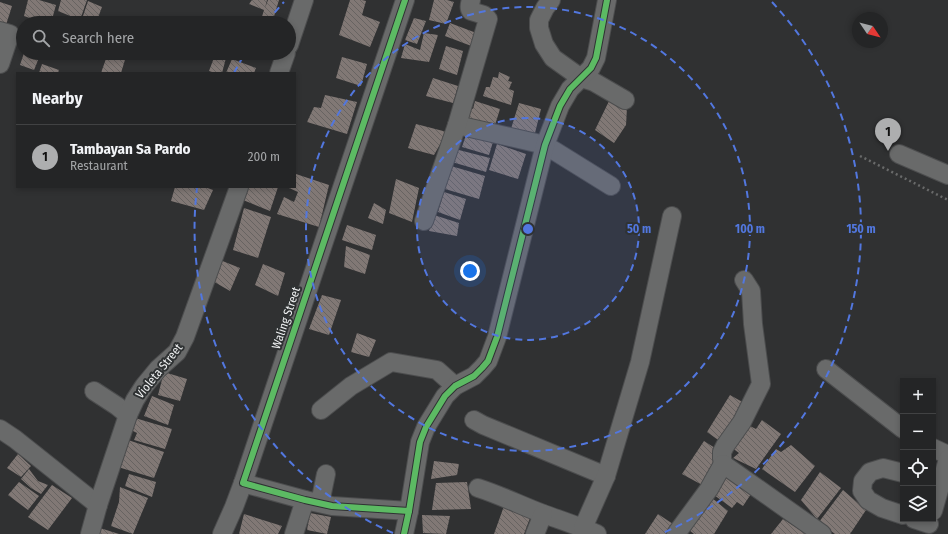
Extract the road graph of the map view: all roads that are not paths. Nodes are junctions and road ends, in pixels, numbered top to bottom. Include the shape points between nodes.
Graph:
1 (304, 0) edge
2 (471, 0) edge
3 (551, 0) edge
4 (607, 0) edge
5 (400, 2) edge
6 (296, 24) edge
7 (0, 31) edge
8 (284, 60) edge
9 (0, 64) edge
10 (279, 72) edge
11 (581, 78) junction
12 (625, 100) dead end
13 (457, 125) junction
14 (545, 145) junction
15 (899, 154) dead end
16 (948, 175) edge
17 (611, 186) dead end
18 (238, 188) edge
19 (672, 216) dead end
20 (424, 221) dead end
21 (744, 280) dead end
22 (826, 369) dead end
23 (455, 386) junction
24 (94, 391) dead end
25 (321, 410) dead end
26 (128, 416) junction
27 (474, 420) dead end
28 (900, 428) edge
29 (0, 429) edge
30 (936, 449) edge
31 (948, 455) edge
32 (948, 459) edge
33 (723, 464) junction
34 (900, 472) edge
35 (326, 474) dead end
36 (606, 476) junction
37 (243, 483) junction
38 (478, 488) dead end
39 (936, 489) edge
40 (312, 501) junction
41 (98, 505) junction
42 (409, 511) junction
43 (543, 514) junction
44 (900, 514) edge
45 (590, 531) edge
46 (90, 534) edge
47 (222, 534) edge
48 (294, 534) edge
49 (404, 534) edge
50 (535, 534) edge
51 (676, 534) edge
52 (822, 534) edge

1 - 6 street
2 - 13 street via 471,11 488,19
3 - 11 street via 539,20 544,44 553,58
4 - 11 street via 596,58
5 - 37 street, Waling Street
7 - 9 street via 10,34
8 - 10 street
11 - 12 street via 594,82
11 - 14 street via 570,88 560,106
13 - 14 street
13 - 20 street
14 - 17 street
14 - 23 street via 497,338 488,361 482,368 474,376
15 - 16 street
18 - 26 street, Violeta Street via 185,337 177,352 144,386
19 - 36 street via 640,362
21 - 33 street via 752,291 753,324 761,384 742,422 722,452
22 - 28 street
23 - 25 street via 437,370 391,362 351,386
23 - 42 street via 434,412 420,442
24 - 26 street
26 - 41 street, Violeta Street
27 - 36 street
29 - 41 street
30 - 31 street
32 - 39 street
33 - 51 street via 709,489
33 - 52 street
34 - 44 street via 883,468 870,472 863,481 862,491 868,500
35 - 40 street
36 - 45 street
37 - 40 street
37 - 47 street, Waling Street
38 - 43 street
40 - 42 street via 332,506
40 - 48 street
41 - 46 street, Violeta Street
42 - 49 street
43 - 45 street
43 - 50 street

